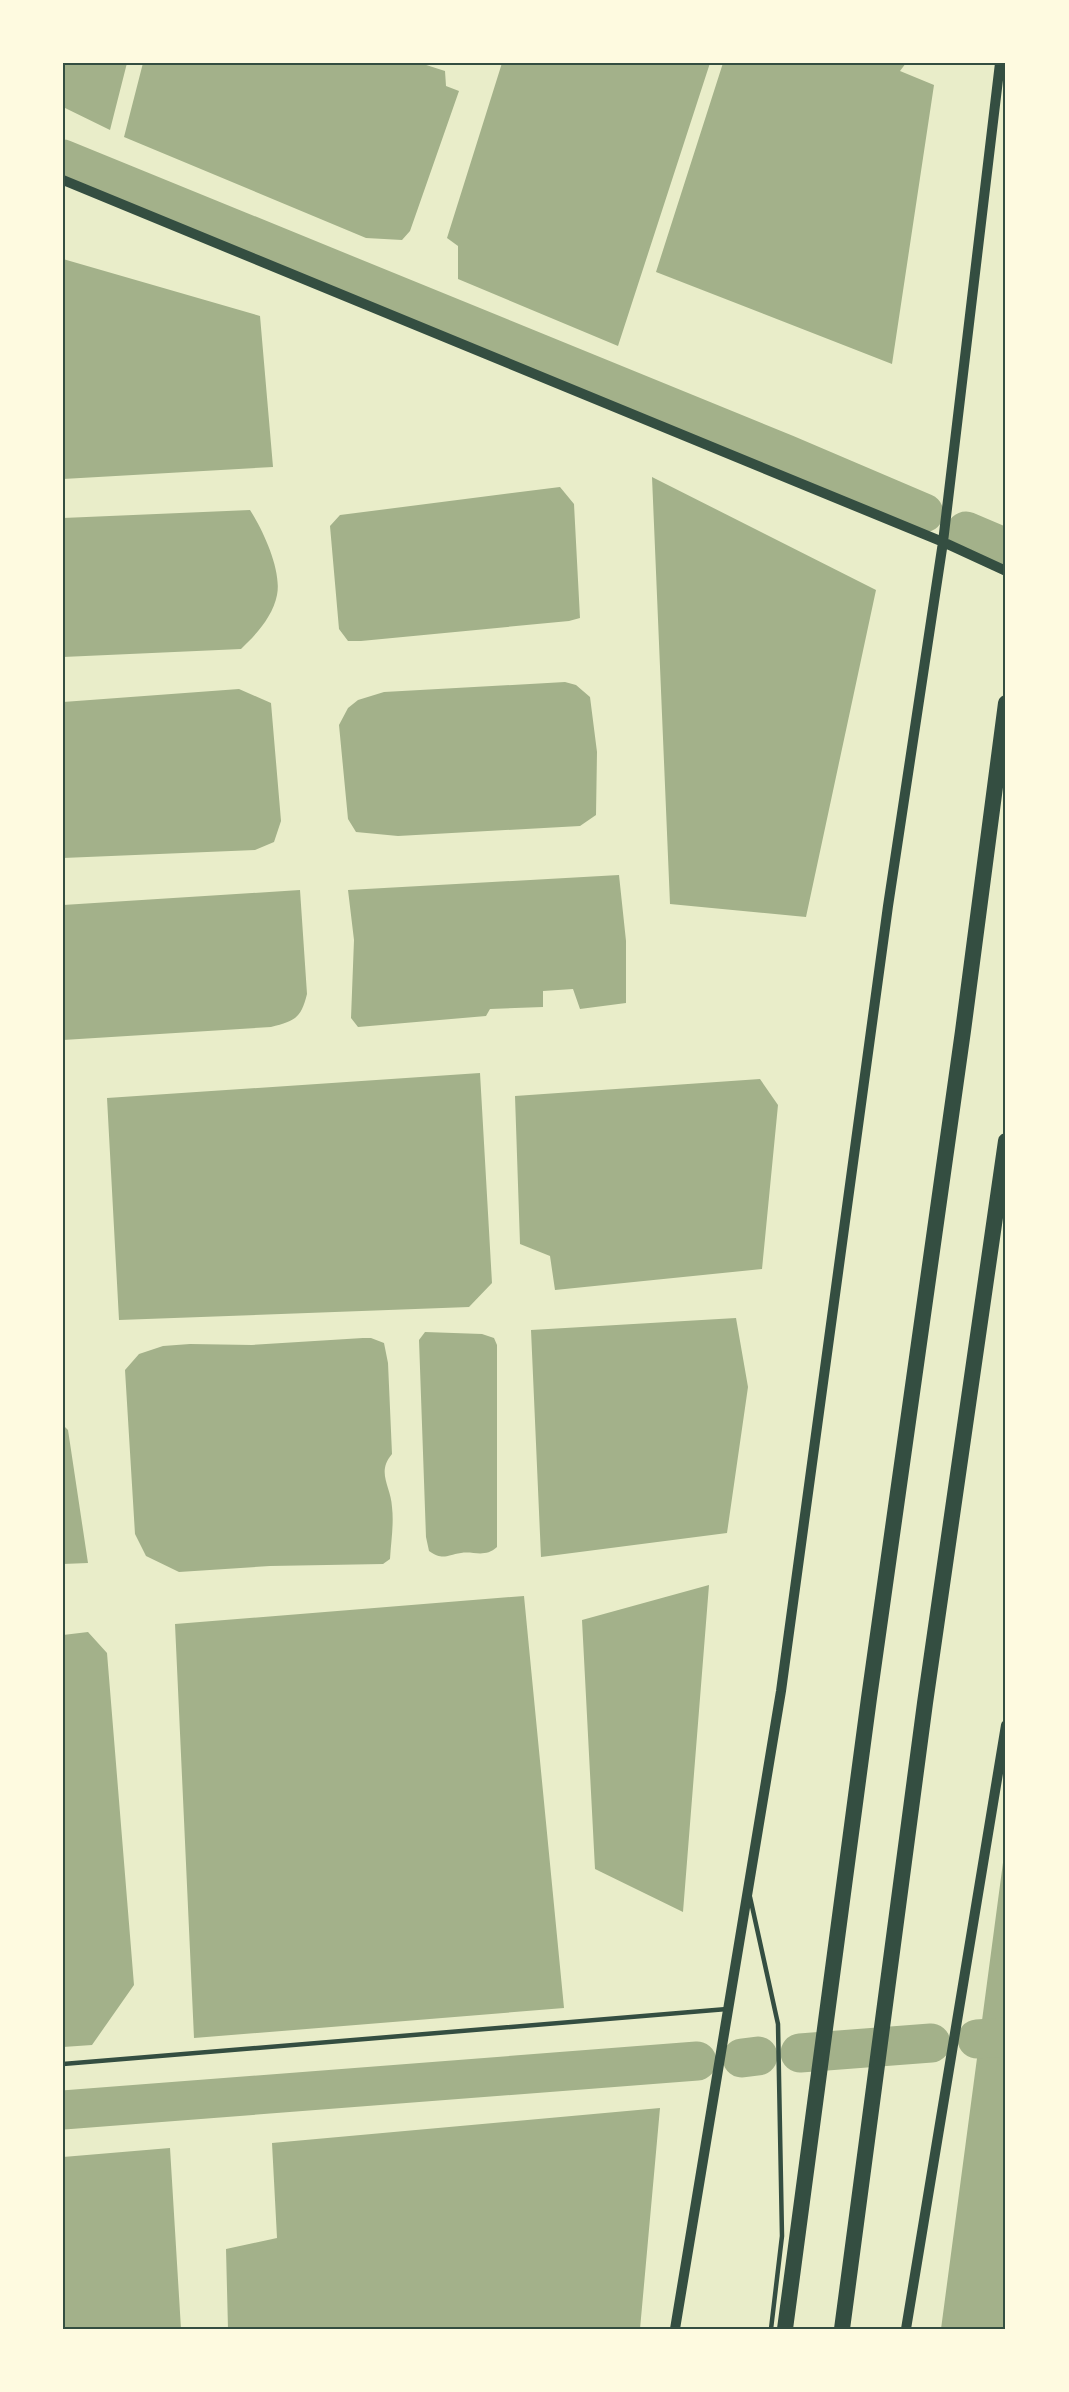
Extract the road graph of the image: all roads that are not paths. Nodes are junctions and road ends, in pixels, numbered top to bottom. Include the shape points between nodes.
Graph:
1 (1000, 63) edge
2 (63, 180) edge
3 (943, 542) junction
4 (1006, 571) edge
5 (1006, 702) edge
6 (1006, 1141) edge
7 (1006, 1725) edge
8 (748, 1888) junction
9 (728, 2009) junction
10 (63, 2064) edge
11 (675, 2329) edge
12 (771, 2329) edge
13 (785, 2329) edge
14 (842, 2329) edge
15 (906, 2329) edge

1 - 3 street
2 - 3 street
3 - 4 street
3 - 8 street via 888,906 781,1691
5 - 13 highway
6 - 14 highway via 923,1714
7 - 15 street
8 - 9 street
8 - 12 lane via 778,2024 782,2236
9 - 10 lane
9 - 11 street

